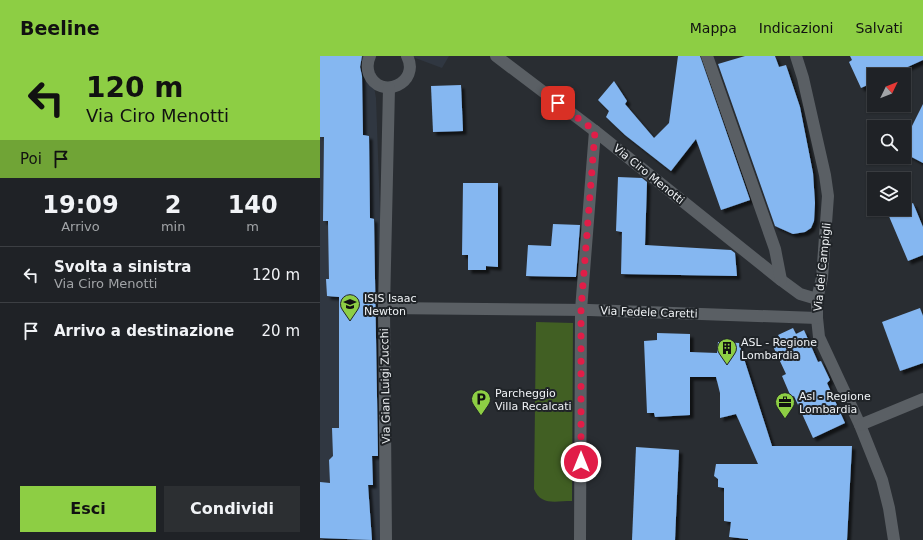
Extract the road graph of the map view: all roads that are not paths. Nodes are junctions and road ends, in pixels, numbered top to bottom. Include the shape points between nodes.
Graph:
1 (370, 56) edge
2 (407, 56) edge
3 (496, 56) edge
4 (708, 56) edge
5 (796, 56) edge
6 (389, 88) junction
7 (595, 131) junction
8 (781, 280) junction
9 (817, 299) junction
10 (384, 308) junction
11 (581, 310) junction
12 (817, 318) junction
13 (923, 399) edge
14 (860, 425) junction
15 (386, 540) edge
16 (580, 540) edge
17 (894, 540) edge

1 - 6 street via 367,64 370,76 378,85
2 - 6 street via 410,67 406,79 401,84
3 - 7 street, Via Ciro Menotti
4 - 8 street via 775,250
5 - 9 street, Via dei Campigli via 822,160 828,196 822,278
6 - 10 street, Via Gian Luigi Zucchi
7 - 8 street, Via Ciro Menotti
7 - 11 street
8 - 9 street, Via Ciro Menotti via 800,294
9 - 12 street, Via dei Campigli
10 - 11 street, Via Fedele Caretti
10 - 15 street, Via Gian Luigi Zucchi
11 - 12 street, Via Fedele Caretti
11 - 16 street
12 - 14 street, Via dei Campigli via 820,337
13 - 14 street
14 - 17 street, Via dei Campigli via 882,480

